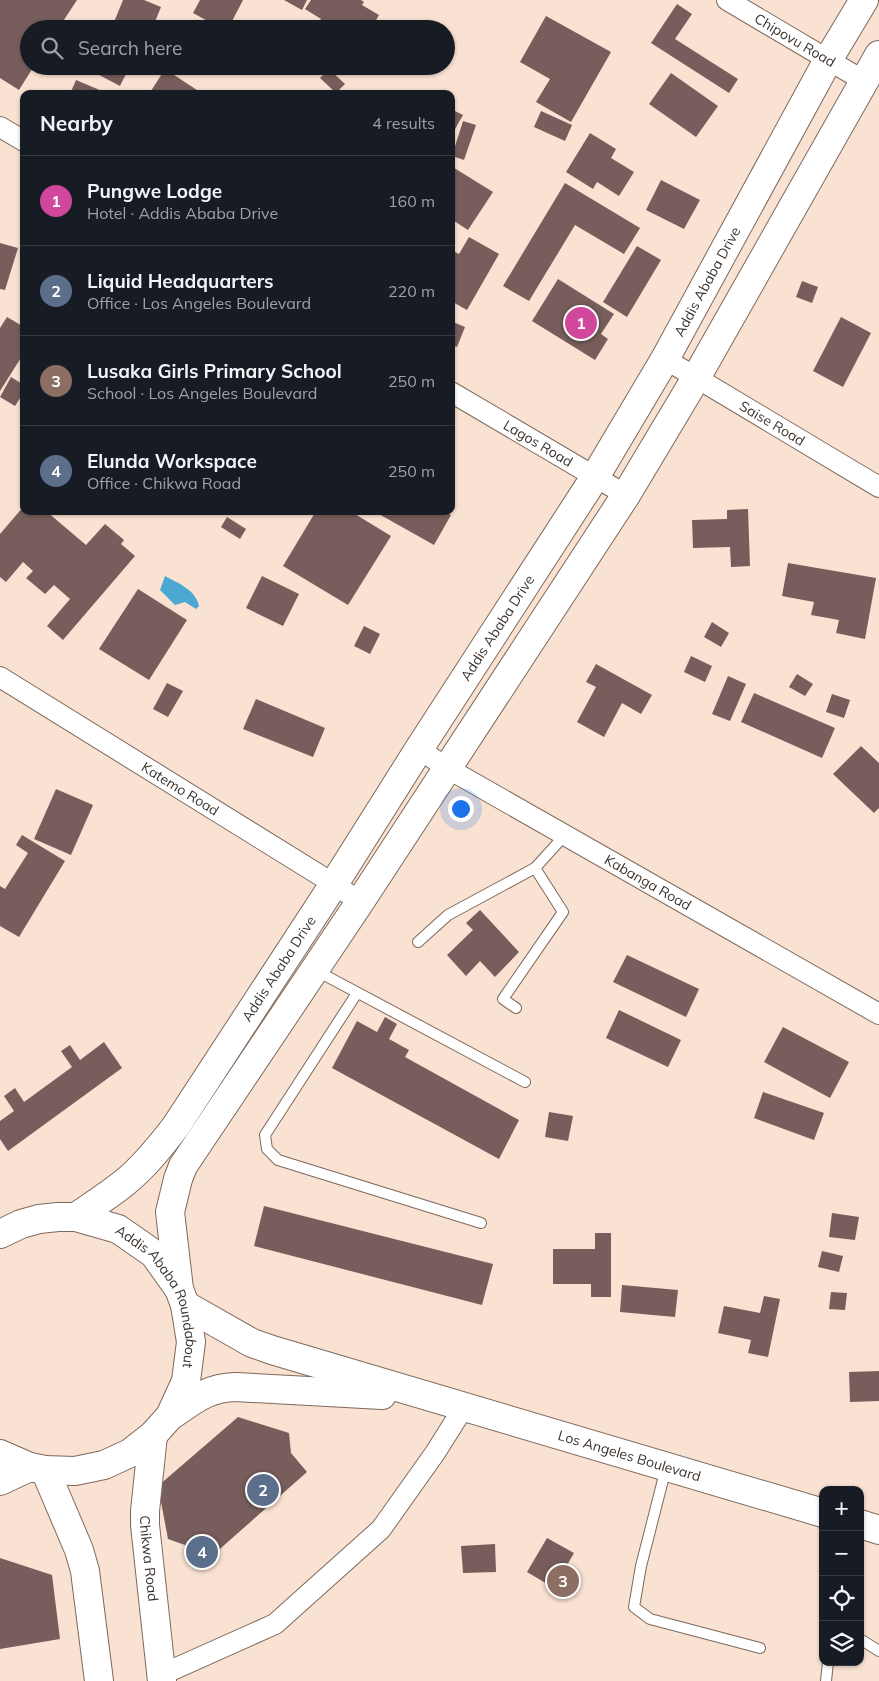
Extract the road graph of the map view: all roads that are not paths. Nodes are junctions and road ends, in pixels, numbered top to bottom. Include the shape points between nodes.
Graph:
1 (727, 0) edge
2 (864, 0) edge
3 (879, 55) edge
4 (828, 60) junction
5 (864, 81) junction
6 (0, 127) edge
7 (20, 139) edge
8 (665, 359) junction
9 (696, 378) junction
10 (455, 394) edge
11 (595, 477) junction
12 (879, 487) edge
13 (626, 495) junction
14 (0, 678) edge
15 (419, 749) junction
16 (447, 768) junction
17 (565, 835) junction
18 (535, 868) junction
19 (334, 884) junction
20 (360, 902) junction
21 (418, 942) dead end
22 (314, 970) junction
23 (357, 993) junction
24 (516, 1008) dead end
25 (879, 1014) edge
26 (524, 1082) dead end
27 (76, 1217) junction
28 (481, 1223) dead end
29 (1, 1232) edge
30 (182, 1297) junction
31 (436, 1399) junction
32 (464, 1407) junction
33 (161, 1425) junction
34 (0, 1454) edge
35 (666, 1468) junction
36 (38, 1469) junction
37 (0, 1481) edge
38 (819, 1512) edge
39 (864, 1525) edge
40 (879, 1530) edge
41 (864, 1642) edge
42 (760, 1648) dead end
43 (879, 1651) edge
44 (828, 1666) edge
45 (162, 1678) edge
46 (99, 1681) edge
47 (826, 1681) edge

1 - 4 street, Chipovu Road
2 - 4 main road, Addis Ababa Drive
3 - 5 main road
4 - 5 street, Chipovu Road
4 - 8 main road, Addis Ababa Drive
5 - 9 main road
6 - 7 street
8 - 9 street, Saise Road
8 - 11 main road, Addis Ababa Drive
9 - 12 street, Saise Road
9 - 13 main road
10 - 11 street, Lagos Road
11 - 13 street, Lagos Road
11 - 15 main road, Addis Ababa Drive
13 - 16 main road
14 - 19 street, Katemo Road
15 - 16 street, Kabanga Road
15 - 19 main road, Addis Ababa Drive
16 - 17 street, Kabanga Road
16 - 20 main road
17 - 18 lane
17 - 25 street, Kabanga Road
18 - 21 lane via 448,915
18 - 24 lane via 563,912 503,999
19 - 20 street, Katemo Road
19 - 27 main road, Addis Ababa Drive via 166,1140 124,1183
20 - 22 main road
22 - 23 lane
22 - 30 main road via 183,1166 170,1212
23 - 26 lane
23 - 28 lane via 266,1134 267,1149 278,1160
27 - 29 main road, Addis Ababa Roundabout via 39,1219
27 - 30 main road, Addis Ababa Roundabout via 118,1229 154,1254
30 - 31 main road, Los Angeles Boulevard via 252,1343
30 - 33 main road, Addis Ababa Roundabout via 191,1342 186,1381
31 - 32 main road, Los Angeles Boulevard
31 - 33 main road, Los Angeles Boulevard via 234,1386 210,1390
32 - 35 main road, Los Angeles Boulevard
32 - 45 street via 381,1529 275,1624
33 - 36 main road, Addis Ababa Roundabout via 130,1453 104,1465 75,1471
33 - 45 main road, Chikwa Road via 145,1525
34 - 36 main road, Addis Ababa Roundabout
35 - 38 main road, Los Angeles Boulevard
35 - 42 lane via 634,1607 650,1619
36 - 37 main road
36 - 46 main road via 80,1550
39 - 40 main road
41 - 43 lane
44 - 47 lane

